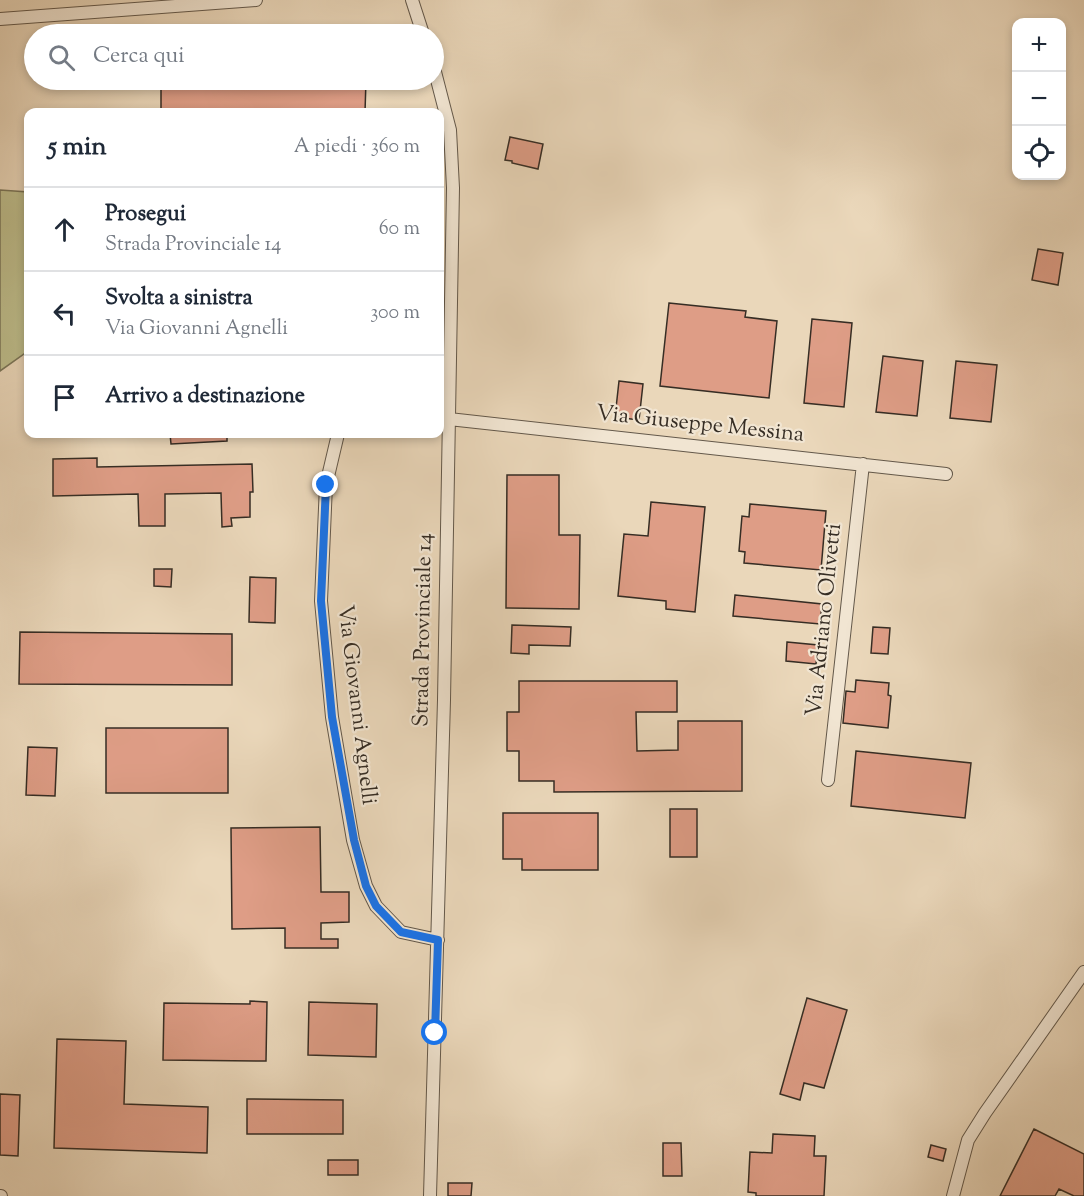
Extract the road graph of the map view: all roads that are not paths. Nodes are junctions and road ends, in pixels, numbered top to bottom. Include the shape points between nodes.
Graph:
1 (256, 0) edge
2 (411, 0) edge
3 (122, 5) edge
4 (0, 19) edge
5 (419, 24) edge
6 (440, 90) edge
7 (449, 419) junction
8 (337, 438) edge
9 (863, 464) junction
10 (946, 474) dead end
11 (828, 780) dead end
12 (438, 940) junction
13 (1084, 972) edge
14 (430, 1196) edge
15 (953, 1196) edge

1 - 3 street
2 - 5 street
3 - 4 street
6 - 7 street, Strada Provinciale 14 via 450,130 453,188
7 - 9 street, Via Giuseppe Messina
7 - 12 street, Strada Provinciale 14
8 - 12 street, Via Giovanni Agnelli via 326,485 321,601 332,717 354,840 366,886 376,906 401,932
9 - 10 street, Via Giuseppe Messina
9 - 11 street, Via Adriano Olivetti
12 - 14 street, Strada Provinciale 14
13 - 15 street via 968,1140

